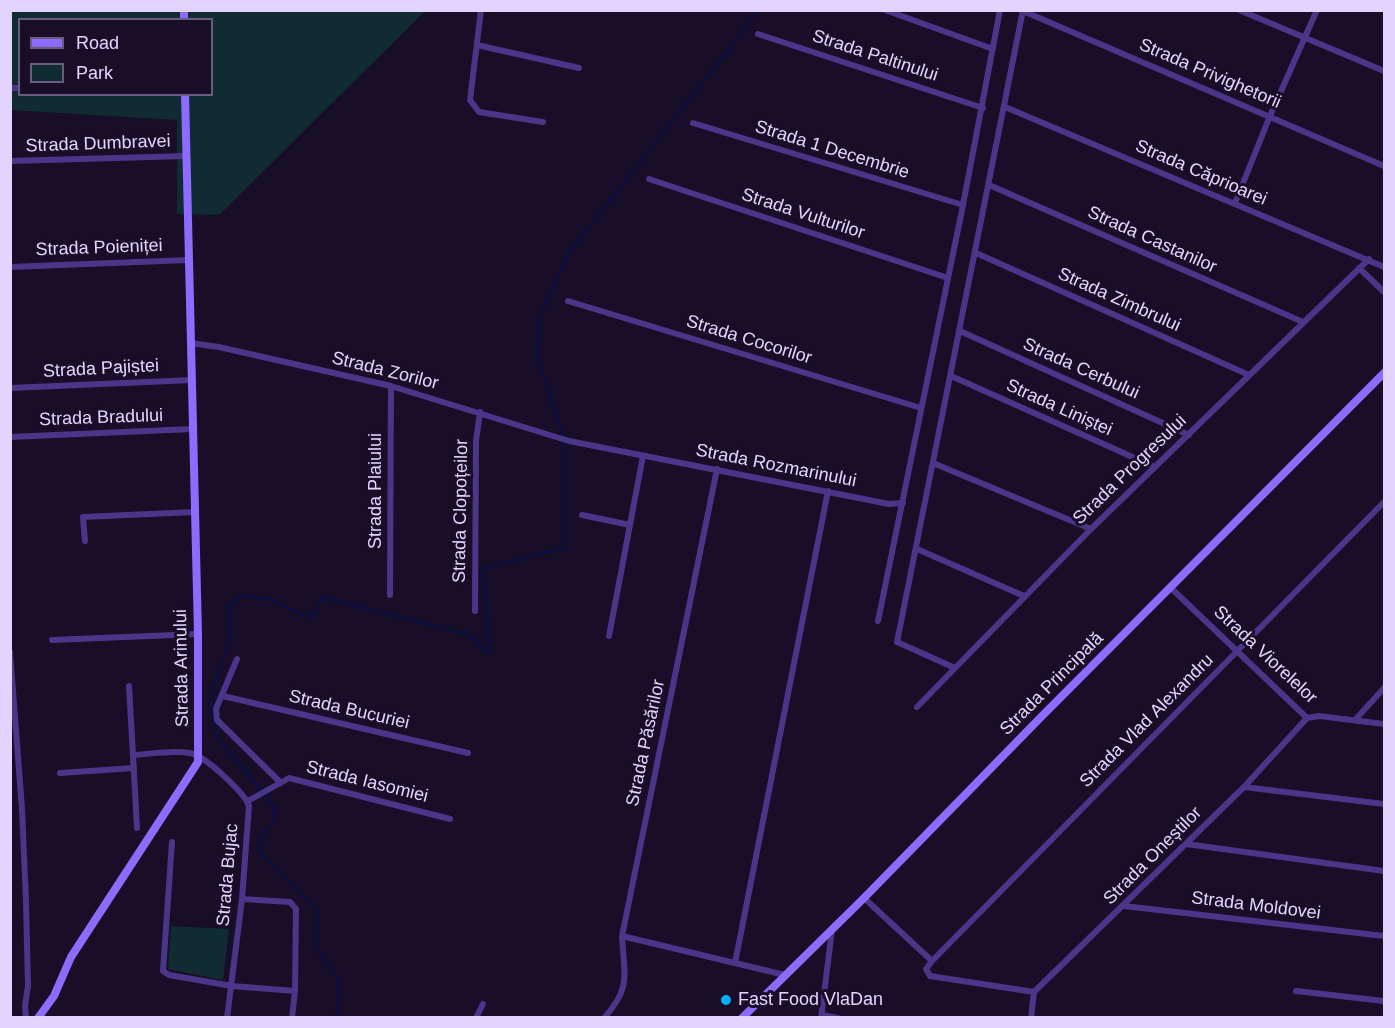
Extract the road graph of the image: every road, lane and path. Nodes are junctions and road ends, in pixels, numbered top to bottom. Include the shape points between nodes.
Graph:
1 (481, 10) edge
2 (885, 10) edge
3 (1000, 10) edge
4 (1239, 10) edge
5 (1317, 10) edge
6 (1023, 11) edge
7 (758, 34) dead end
8 (1304, 38) junction
9 (477, 45) junction
10 (993, 49) junction
11 (579, 68) dead end
12 (1384, 71) edge
13 (185, 96) edge
14 (1005, 107) junction
15 (983, 108) junction
16 (1270, 116) junction
17 (543, 122) dead end
18 (693, 123) dead end
19 (186, 156) junction
20 (10, 161) edge
21 (1384, 166) edge
22 (649, 179) dead end
23 (989, 185) junction
24 (1234, 203) junction
25 (963, 205) junction
26 (976, 253) junction
27 (1369, 259) junction
28 (189, 260) junction
29 (10, 267) edge
30 (1384, 267) edge
31 (1359, 268) junction
32 (948, 278) junction
33 (1384, 292) edge
34 (568, 301) dead end
35 (1303, 322) junction
36 (960, 331) junction
37 (190, 343) junction
38 (1384, 373) edge
39 (1249, 375) junction
40 (951, 376) junction
41 (193, 380) junction
42 (391, 386) junction
43 (10, 388) edge
44 (921, 408) junction
45 (480, 412) junction
46 (192, 429) junction
47 (1189, 435) junction
48 (10, 437) edge
49 (569, 441) joint
50 (643, 456) junction
51 (933, 463) junction
52 (1155, 467) junction
53 (717, 469) junction
54 (828, 491) junction
55 (1384, 502) edge
56 (903, 503) junction
57 (195, 512) junction
58 (582, 515) dead end
59 (630, 525) junction
60 (1091, 529) junction
61 (85, 541) dead end
62 (917, 549) junction
63 (1171, 588) junction
64 (390, 595) dead end
65 (1024, 596) junction
66 (475, 611) dead end
67 (878, 621) dead end
68 (198, 634) junction
69 (609, 636) dead end
70 (52, 640) dead end
71 (1237, 651) junction
72 (10, 652) edge
73 (237, 659) dead end
74 (955, 668) junction
75 (129, 686) dead end
76 (1384, 688) edge
77 (223, 696) junction
78 (917, 707) dead end
79 (1307, 718) junction
80 (1355, 720) junction
81 (1384, 724) edge
82 (468, 753) dead end
83 (133, 754) junction
84 (199, 757) junction
85 (134, 768) junction
86 (60, 773) dead end
87 (281, 783) junction
88 (1244, 787) junction
89 (248, 801) junction
90 (1384, 804) edge
91 (450, 819) dead end
92 (137, 828) dead end
93 (172, 842) dead end
94 (1186, 844) junction
95 (1384, 871) edge
96 (864, 898) junction
97 (242, 899) junction
98 (1124, 906) junction
99 (832, 930) junction
100 (622, 936) junction
101 (1384, 936) edge
102 (932, 961) junction
103 (735, 963) junction
104 (785, 975) junction
105 (232, 986) junction
106 (295, 991) junction
107 (1296, 991) dead end
108 (1034, 992) junction
109 (1384, 1001) edge
110 (483, 1004) dead end
111 (821, 1016) edge
112 (26, 1017) edge
113 (38, 1017) edge
114 (227, 1017) edge
115 (292, 1017) edge
116 (476, 1017) edge
117 (604, 1017) edge
118 (742, 1017) edge
119 (838, 1017) edge
120 (1031, 1017) edge

1 - 9 street
2 - 10 street
3 - 10 street
4 - 8 street
5 - 8 street
6 - 14 street
6 - 16 street, Strada Privighetorii
7 - 15 street, Strada Paltinului
8 - 12 street
8 - 16 street
9 - 11 street
9 - 17 street via 470,100 476,110
10 - 15 street
13 - 19 street, Strada Arinului
14 - 23 street
14 - 24 street, Strada Căprioarei
15 - 25 street
16 - 21 street, Strada Privighetorii
16 - 24 street
18 - 25 street, Strada 1 Decembrie
19 - 20 street, Strada Dumbravei
19 - 28 street, Strada Arinului
22 - 32 street, Strada Vulturilor
23 - 26 street
23 - 35 street, Strada Castanilor
24 - 27 street, Strada Căprioarei
25 - 32 street
26 - 36 street
26 - 39 street, Strada Zimbrului
27 - 30 street, Strada Căprioarei
27 - 31 street, Strada Progresului
28 - 29 street, Strada Poieniței
28 - 37 street, Strada Arinului
31 - 33 street
31 - 35 street, Strada Progresului
32 - 44 street
34 - 44 street, Strada Cocorilor
35 - 39 street, Strada Progresului
36 - 40 street
36 - 47 street, Strada Cerbului
37 - 41 street, Strada Arinului
37 - 42 street, Strada Zorilor
38 - 63 street, Strada Principală
39 - 47 street, Strada Progresului
40 - 51 street
40 - 52 street, Strada Liniștei
41 - 43 street, Strada Pajiștei
41 - 46 street, Strada Arinului
42 - 45 street, Strada Zorilor
42 - 64 street, Strada Plaiului
44 - 56 street
45 - 49 street, Strada Zorilor
45 - 66 street, Strada Clopoțeilor
46 - 48 street, Strada Bradului
46 - 57 street, Strada Arinului
47 - 52 street, Strada Progresului
49 - 50 street, Strada Rozmarinului
50 - 53 street, Strada Rozmarinului
50 - 59 street
51 - 60 street
51 - 62 street
52 - 60 street, Strada Progresului
53 - 54 street, Strada Rozmarinului
53 - 100 street, Strada Păsărilor
54 - 56 street, Strada Rozmarinului via 889,504
54 - 103 street
55 - 71 street, Strada Vlad Alexandru
56 - 67 street
57 - 61 street via 83,517
57 - 68 street, Strada Arinului
58 - 59 street
59 - 69 street
60 - 65 street, Strada Progresului
62 - 65 street
62 - 74 street via 897,642
63 - 71 street, Strada Viorelelor
63 - 96 street, Strada Principală
65 - 74 street, Strada Progresului
68 - 70 street
68 - 84 street, Strada Arinului
71 - 79 street, Strada Viorelelor
71 - 102 street, Strada Vlad Alexandru
72 - 112 street via 22,809
73 - 77 street
74 - 78 street, Strada Progresului
75 - 83 street
76 - 80 street
77 - 82 street, Strada Bucuriei
77 - 87 street via 216,709 217,720
79 - 80 street, Strada Viorelelor
79 - 88 street, Strada Oneștilor
80 - 81 street, Strada Viorelelor
83 - 84 street, Strada Arinului via 189,753
83 - 85 street
84 - 89 street, Strada Bujac
84 - 113 street via 71,957 54,996
85 - 86 street
85 - 92 street
87 - 89 street, Strada Iasomiei
87 - 91 street, Strada Iasomiei via 289,778
88 - 90 street
88 - 94 street, Strada Oneștilor
89 - 97 street, Strada Bujac
93 - 105 street via 163,971
94 - 95 street
94 - 98 street, Strada Oneștilor
96 - 99 street, Strada Principală
96 - 102 street
97 - 105 street, Strada Bujac
97 - 106 street via 293,904
98 - 101 street, Strada Moldovei
98 - 108 street, Strada Oneștilor
99 - 104 street, Strada Principală
99 - 111 street
100 - 103 street
100 - 117 street, Strada Păsărilor via 623,991
102 - 108 street via 926,969 930,976
103 - 104 street
104 - 118 street, Strada Principală
105 - 106 street
105 - 114 street, Strada Bujac
106 - 115 street
107 - 109 street
108 - 120 street
110 - 116 street
111 - 119 street

